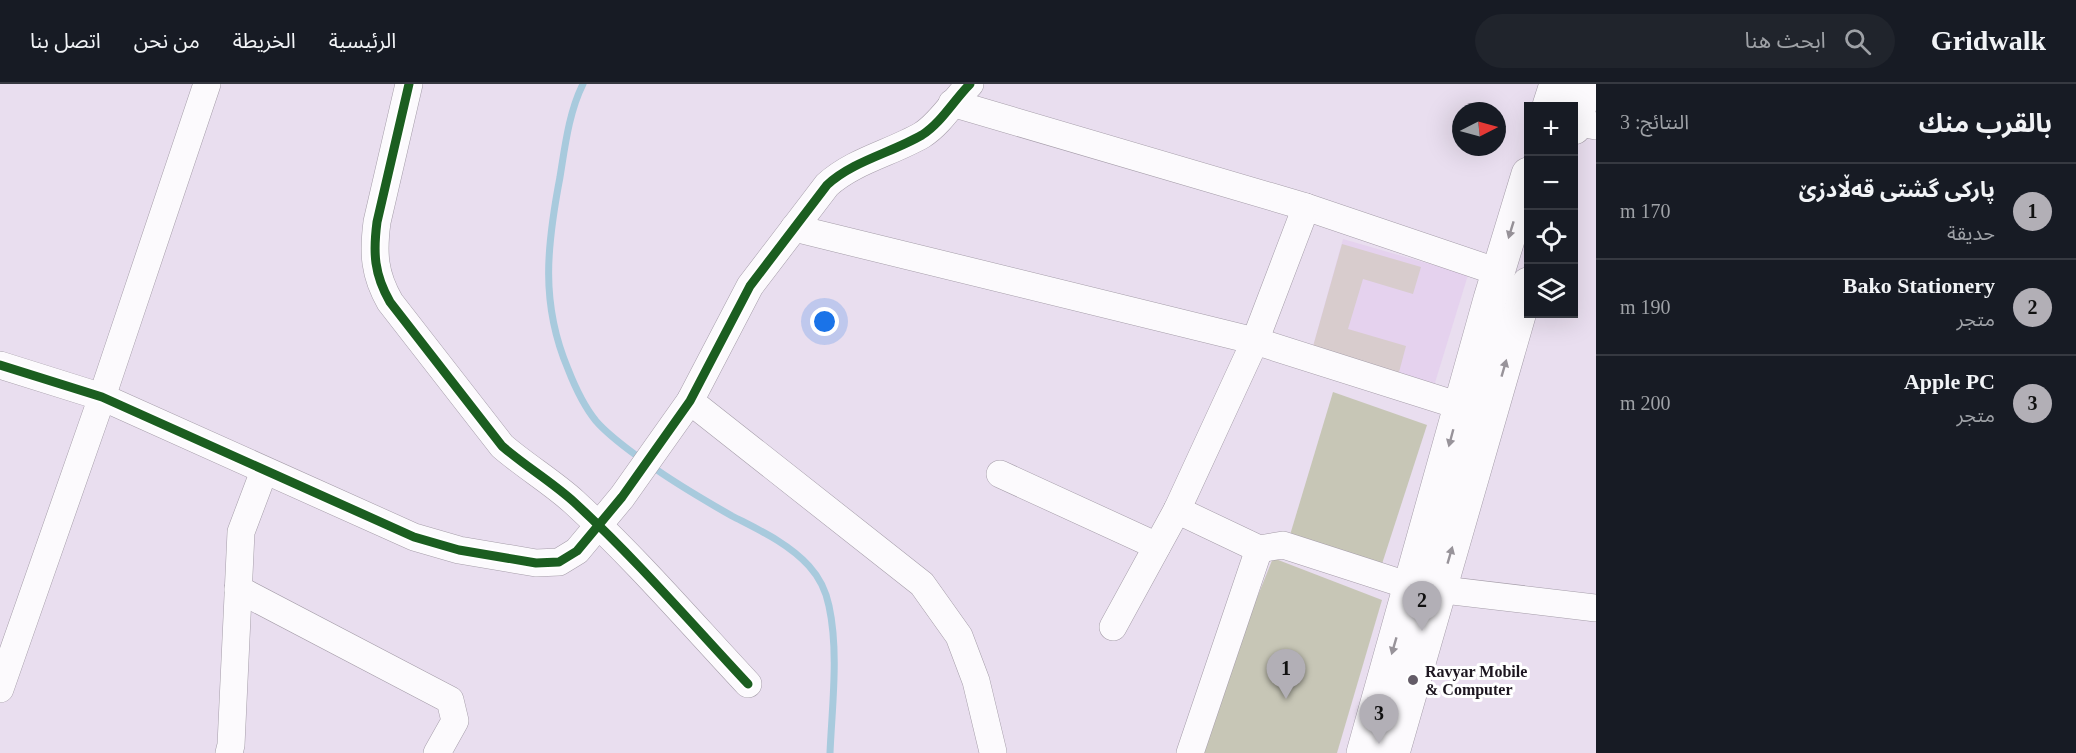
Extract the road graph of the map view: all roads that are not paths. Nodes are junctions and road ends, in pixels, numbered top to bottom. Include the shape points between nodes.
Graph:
1 (207, 84) edge
2 (409, 84) edge
3 (970, 84) edge
4 (1556, 84) edge
5 (1587, 84) edge
6 (1565, 102) edge
7 (952, 103) junction
8 (1578, 110) edge
9 (1524, 187) edge
10 (1306, 207) junction
11 (794, 228) junction
12 (1498, 272) junction
13 (1524, 296) edge
14 (1255, 341) junction
15 (0, 365) edge
16 (102, 397) junction
17 (690, 401) junction
18 (1460, 406) junction
19 (264, 471) junction
20 (1000, 474) dead end
21 (1177, 510) junction
22 (599, 525) junction
23 (1157, 546) junction
24 (1259, 549) junction
25 (1425, 588) junction
26 (238, 589) junction
27 (1596, 608) edge
28 (1113, 627) dead end
29 (748, 684) dead end
30 (0, 689) edge
31 (993, 752) edge
32 (229, 753) edge
33 (437, 753) edge
34 (1190, 753) edge
35 (1363, 753) edge
36 (1394, 753) edge

1 - 16 street
2 - 22 street via 377,222 376,265 380,284 502,446
3 - 7 street
4 - 6 main road
5 - 8 main road
7 - 10 street
7 - 11 street via 923,134 837,176
9 -> 12 main road
10 - 12 street
10 - 14 street
11 - 14 street
11 - 17 street via 750,286
12 - 18 main road
25 -> 13 main road
14 - 18 street
14 - 21 street
15 - 16 street
16 - 19 street
16 - 30 street
17 - 22 street
17 - 31 street via 922,584 959,636 976,681
18 -> 25 main road
19 - 22 street via 414,537 510,560 559,561 577,551
19 - 26 street via 241,532
20 - 23 street
21 - 23 street
21 - 24 street
22 - 29 street
23 - 28 street
24 - 25 street via 1283,544
24 - 34 street
25 - 27 street
25 -> 35 main road
25 - 36 main road
26 - 32 street
26 - 33 street via 450,700 455,721

